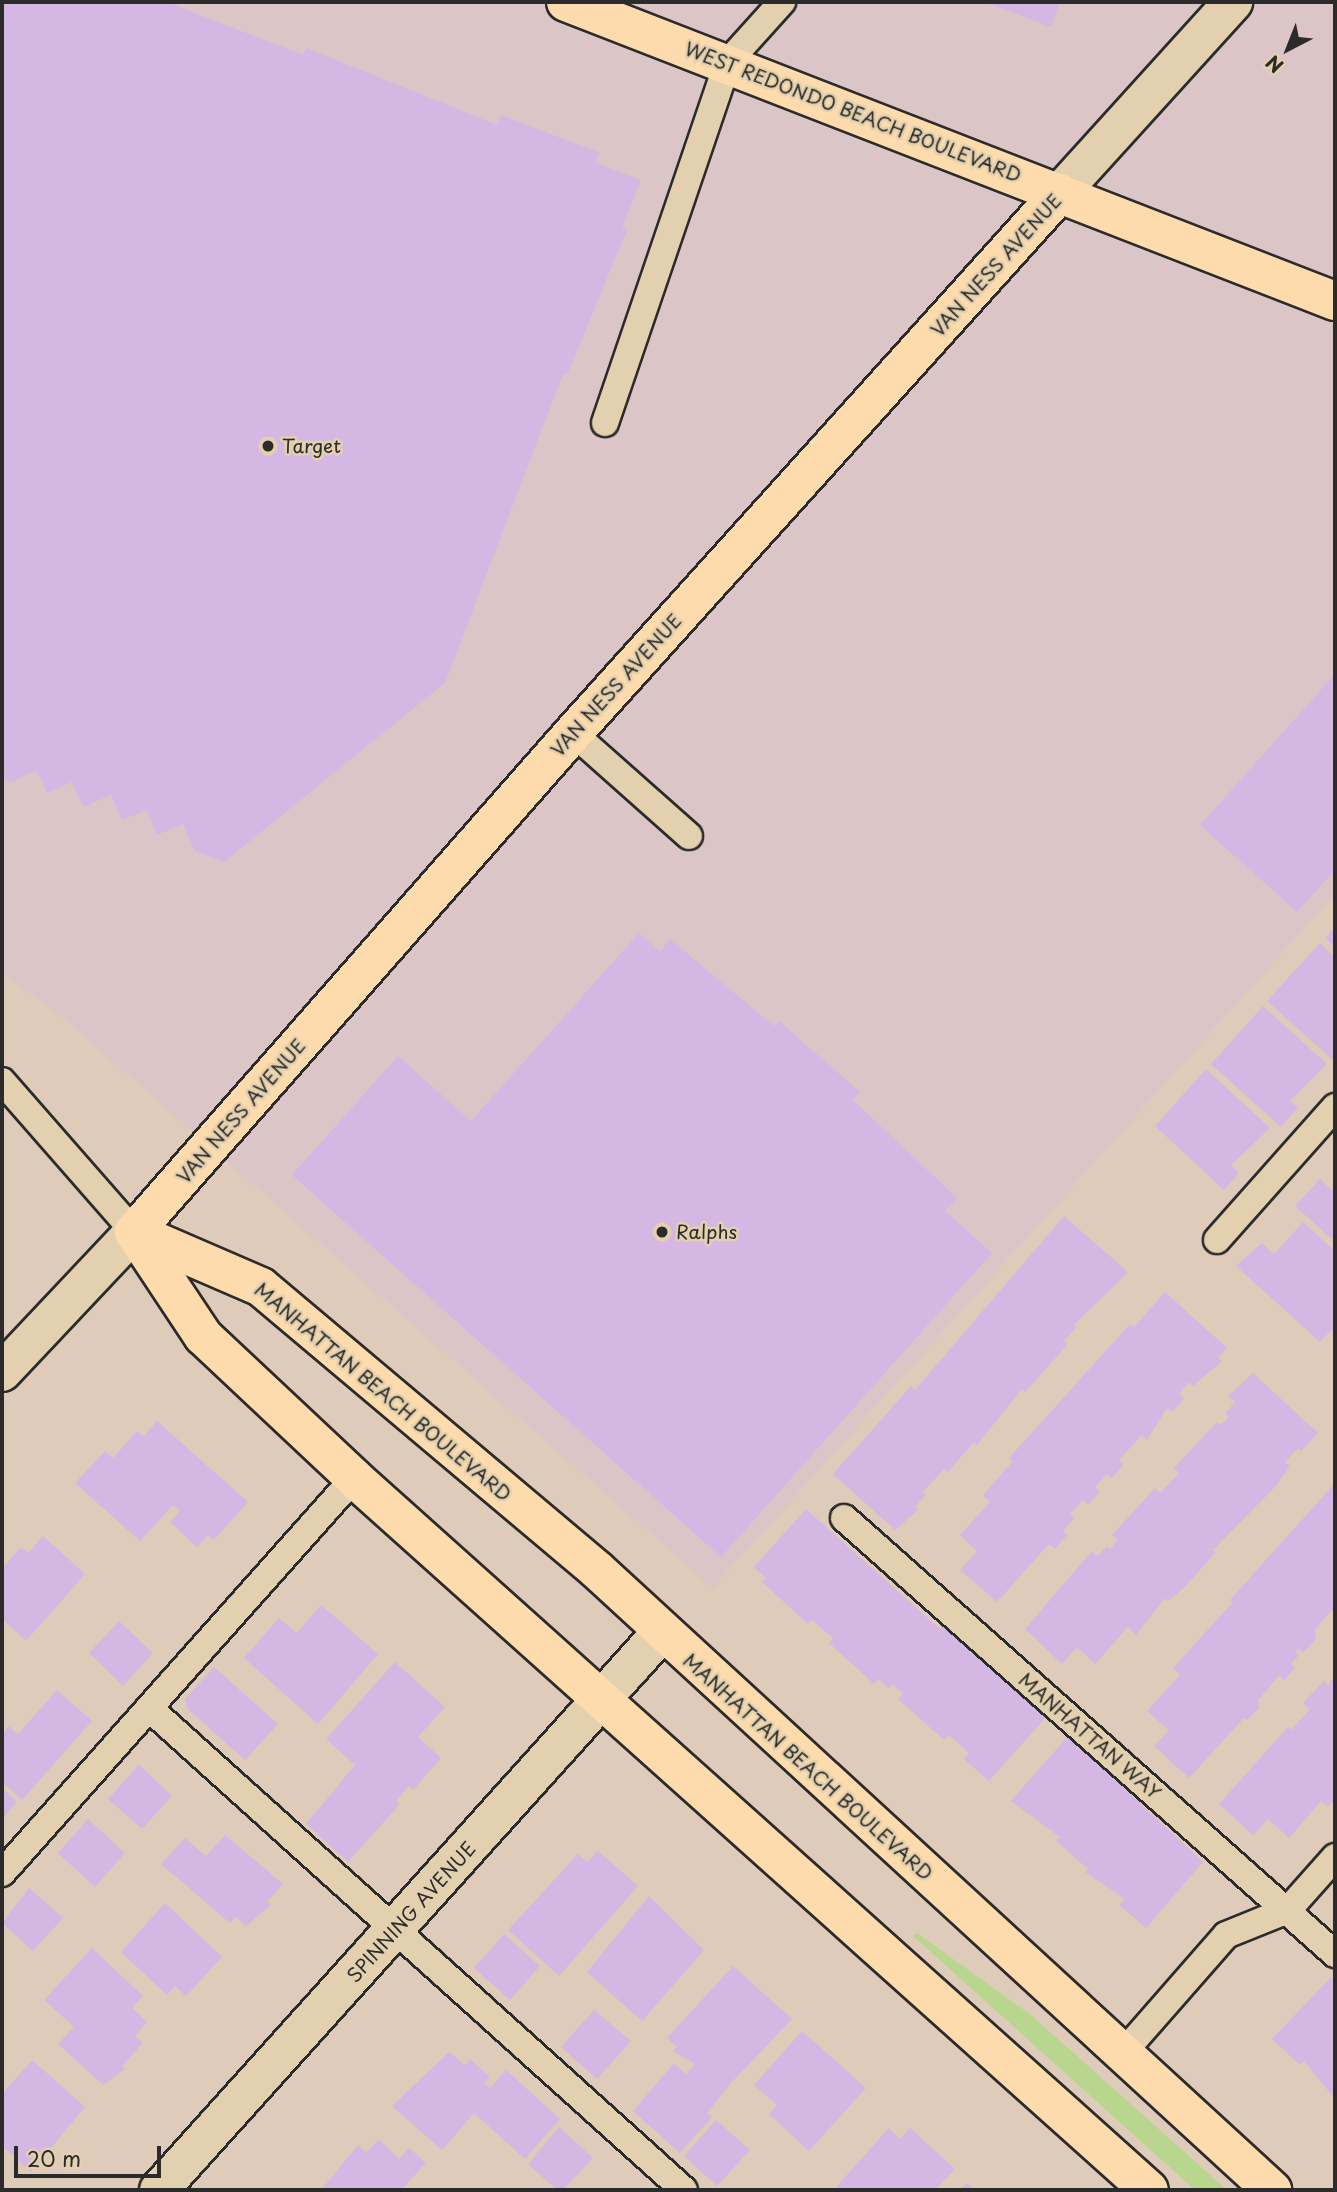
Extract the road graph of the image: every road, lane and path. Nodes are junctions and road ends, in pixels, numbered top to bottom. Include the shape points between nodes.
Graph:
1 (566, 2) edge
2 (782, 2) edge
3 (1233, 2) edge
4 (727, 62) junction
5 (1060, 193) junction
6 (1335, 301) edge
7 (605, 423) dead end
8 (573, 733) junction
9 (689, 836) dead end
10 (2, 1081) edge
11 (1335, 1107) edge
12 (134, 1232) junction
13 (1217, 1240) dead end
14 (2, 1372) edge
15 (354, 1478) junction
16 (844, 1518) dead end
17 (661, 1633) junction
18 (603, 1701) junction
19 (149, 1708) junction
20 (1335, 1857) edge
21 (2, 1873) edge
22 (1288, 1910) junction
23 (394, 1930) junction
24 (1335, 1954) edge
25 (1122, 2054) junction
26 (673, 2187) edge
27 (159, 2190) edge
28 (1149, 2190) edge
29 (1272, 2190) edge

1 - 4 main road, WEST REDONDO BEACH BOULEVARD
2 - 4 lane
3 - 5 street, VAN NESS AVENUE
4 - 5 main road, WEST REDONDO BEACH BOULEVARD
4 - 7 lane
5 - 6 main road, WEST REDONDO BEACH BOULEVARD
5 - 8 main road, VAN NESS AVENUE
8 - 9 lane
8 - 12 main road, VAN NESS AVENUE
10 - 12 lane
11 - 13 lane
12 - 14 street, VAN NESS AVENUE
12 - 15 main road via 203,1336
12 - 17 main road, MANHATTAN BEACH BOULEVARD via 261,1287 597,1570
15 - 18 main road
15 - 19 lane
16 - 22 lane, MANHATTAN WAY
17 - 18 street, SPINNING AVENUE
17 - 25 main road, MANHATTAN BEACH BOULEVARD
18 - 23 street, SPINNING AVENUE
18 - 28 main road
19 - 21 lane
19 - 23 lane
20 - 22 lane
22 - 24 lane, MANHATTAN WAY
22 - 25 lane via 1226,1935
23 - 26 lane
23 - 27 street, SPINNING AVENUE
25 - 29 main road, MANHATTAN BEACH BOULEVARD

